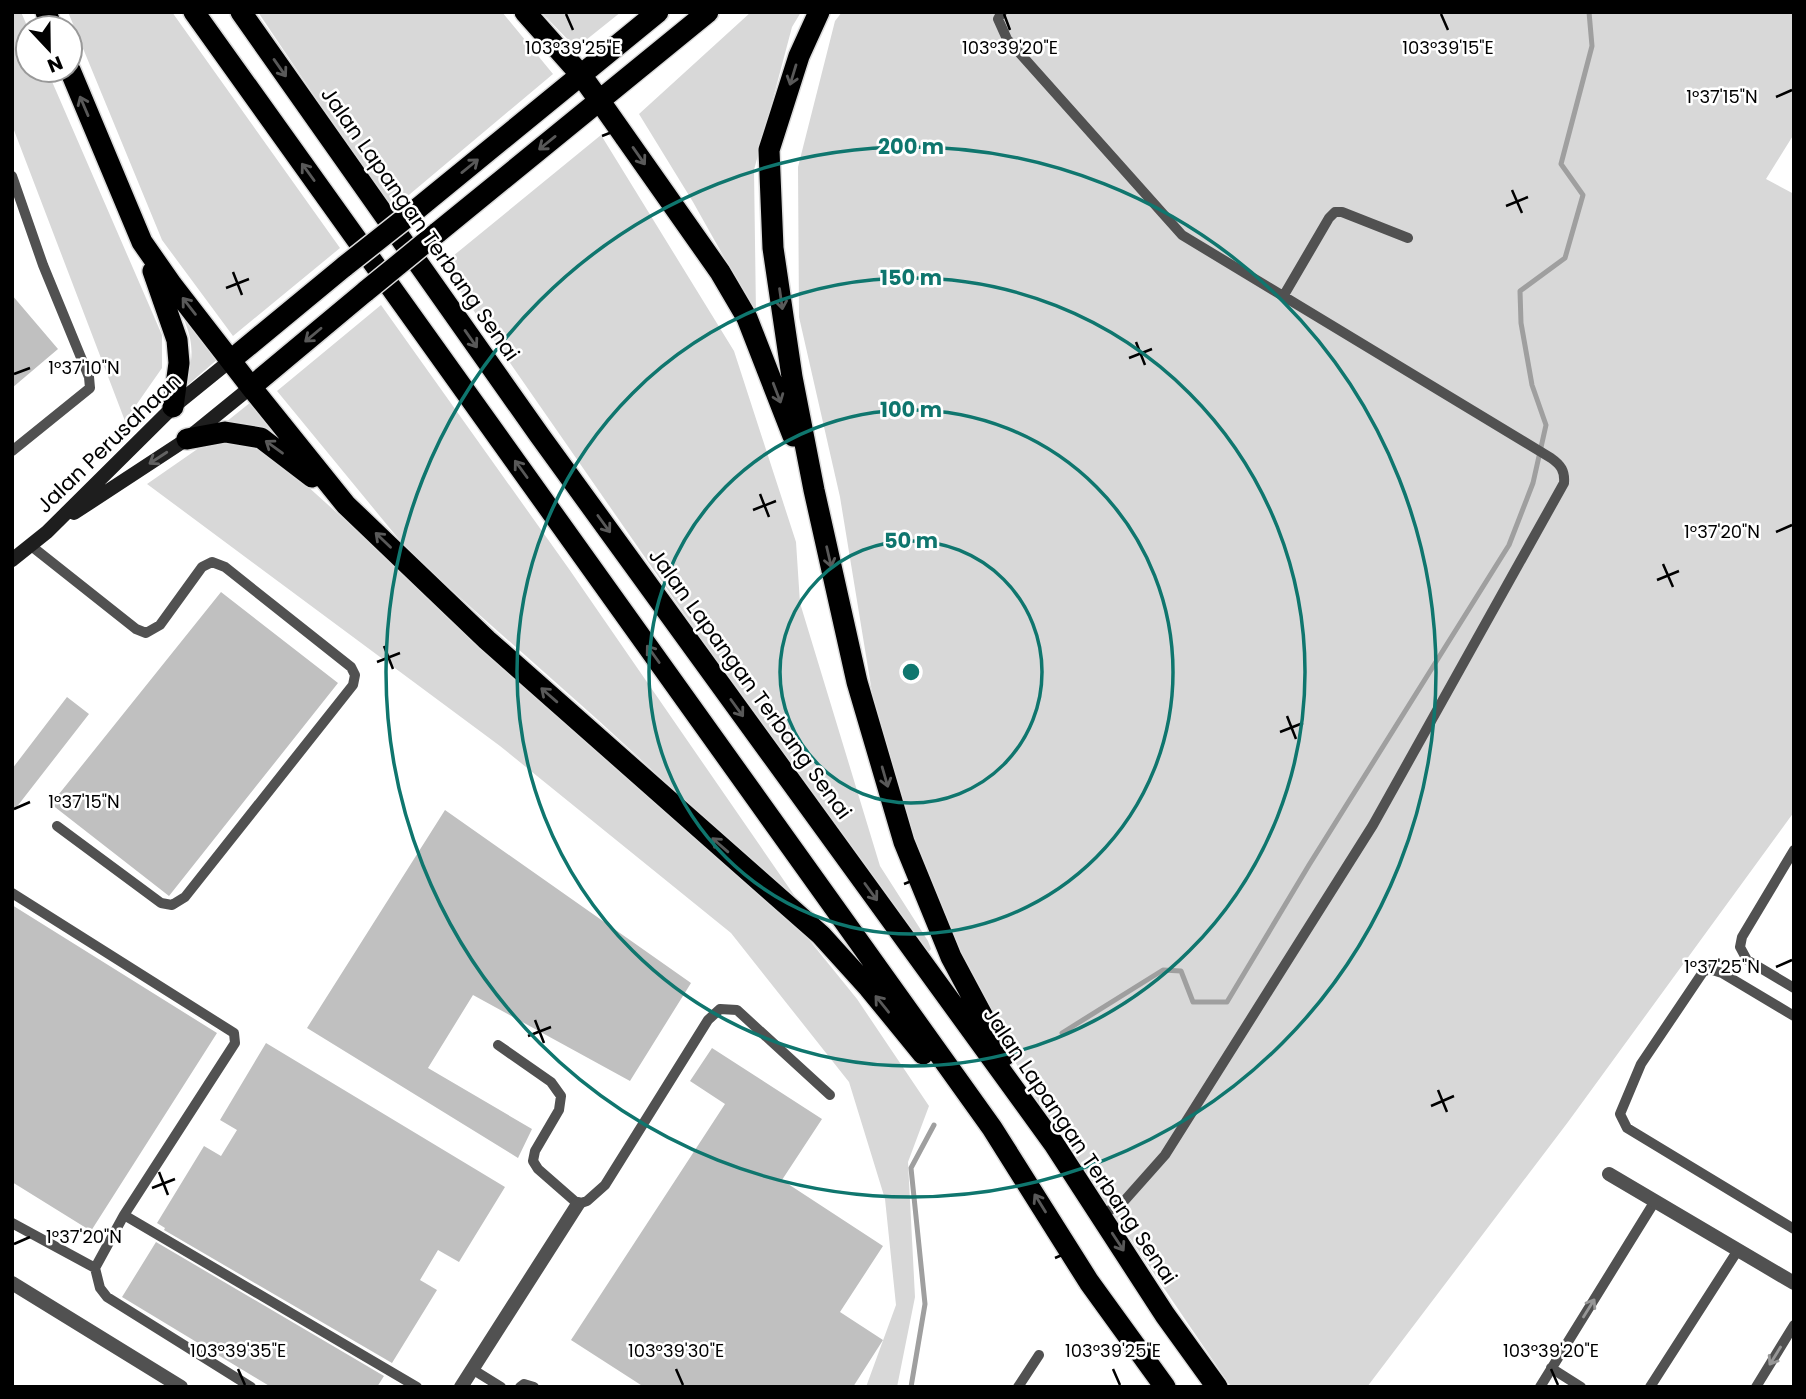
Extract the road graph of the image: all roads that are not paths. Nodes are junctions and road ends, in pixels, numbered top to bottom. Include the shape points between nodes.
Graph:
1 (194, 12) edge
2 (241, 12) edge
3 (525, 12) edge
4 (658, 12) edge
5 (708, 12) edge
6 (819, 12) edge
7 (1002, 12) edge
8 (581, 75) junction
9 (76, 84) edge
10 (599, 100) junction
11 (12, 176) edge
12 (1408, 238) dead end
13 (142, 242) junction
14 (1284, 295) junction
15 (230, 360) junction
16 (251, 387) junction
17 (173, 407) junction
18 (187, 439) junction
19 (12, 451) edge
20 (814, 490) junction
21 (346, 505) junction
22 (47, 532) junction
23 (30, 545) junction
24 (12, 560) edge
25 (57, 826) dead end
26 (1794, 850) edge
27 (12, 893) edge
28 (1794, 988) edge
29 (1794, 1016) edge
30 (498, 1045) dead end
31 (830, 1095) dead end
32 (992, 1128) junction
33 (1054, 1144) junction
34 (1609, 1174) dead end
35 (1655, 1202) junction
36 (578, 1204) junction
37 (124, 1215) junction
38 (1101, 1216) junction
39 (12, 1223) edge
40 (1794, 1229) edge
41 (1738, 1250) junction
42 (95, 1268) junction
43 (12, 1283) edge
44 (1794, 1283) edge
45 (1794, 1325) edge
46 (1039, 1355) dead end
47 (1551, 1368) junction
48 (472, 1369) junction
49 (413, 1385) edge
50 (181, 1387) edge
51 (251, 1387) edge
52 (461, 1387) edge
53 (501, 1387) edge
54 (520, 1387) edge
55 (534, 1387) edge
56 (1018, 1387) edge
57 (1165, 1387) edge
58 (1217, 1387) edge
59 (1540, 1387) edge
60 (1581, 1387) edge
61 (1650, 1387) edge
62 (1756, 1387) edge

32 -> 1 highway
2 -> 33 highway, Jalan Lapangan Terbang Senai via 540,436
3 - 8 highway
4 - 8 highway
5 - 10 highway
6 -> 20 highway via 799,56 769,150 773,248
7 - 14 lane via 998,19 1007,39 1182,236
8 - 10 highway
15 -> 8 highway, bridge
13 -> 9 highway
10 -> 16 highway, bridge
10 -> 20 highway via 747,318
11 - 19 lane via 90,388
12 - 14 lane via 1335,212
15 -> 13 highway
13 - 17 highway via 177,341
14 - 38 lane via 1551,458 1562,467 1564,483 1373,825 1165,1155 1125,1200
15 - 16 highway
15 - 17 main road, Jalan Perusahaan
16 - 18 main road, Jalan Perusahaan
16 - 21 highway
17 - 22 main road, Jalan Perusahaan
21 -> 18 highway via 261,438 225,432
18 -> 22 main road, Jalan Perusahaan
20 -> 33 highway via 857,682 904,842 951,957
32 -> 21 highway via 946,1082 821,935 487,640
22 - 23 main road
23 - 24 main road
23 - 25 lane via 146,633 160,625 202,568 212,562 225,567 351,667 355,675 353,685 185,897 172,905 161,903
26 - 28 lane via 1740,947 1746,960
27 - 37 lane via 236,1037
29 - 40 lane via 1722,973 1703,972 1641,1064 1620,1114 1627,1128
30 - 36 lane via 551,1082 561,1096 559,1110 533,1161
31 - 36 lane via 737,1010 720,1009 708,1020 606,1185
57 -> 32 highway via 1089,1282
33 - 38 highway, Jalan Lapangan Terbang Senai
34 - 35 street
35 - 41 street
47 -> 35 lane
36 - 48 street
37 - 42 lane
37 - 49 lane
38 -> 58 highway, Jalan Lapangan Terbang Senai
39 - 42 lane
41 - 44 street
41 - 61 lane
42 - 51 lane via 107,1297
43 - 50 street
45 -> 62 lane
46 - 56 lane
47 - 59 lane
47 - 60 lane
48 - 52 street
48 - 53 lane
54 - 55 lane

